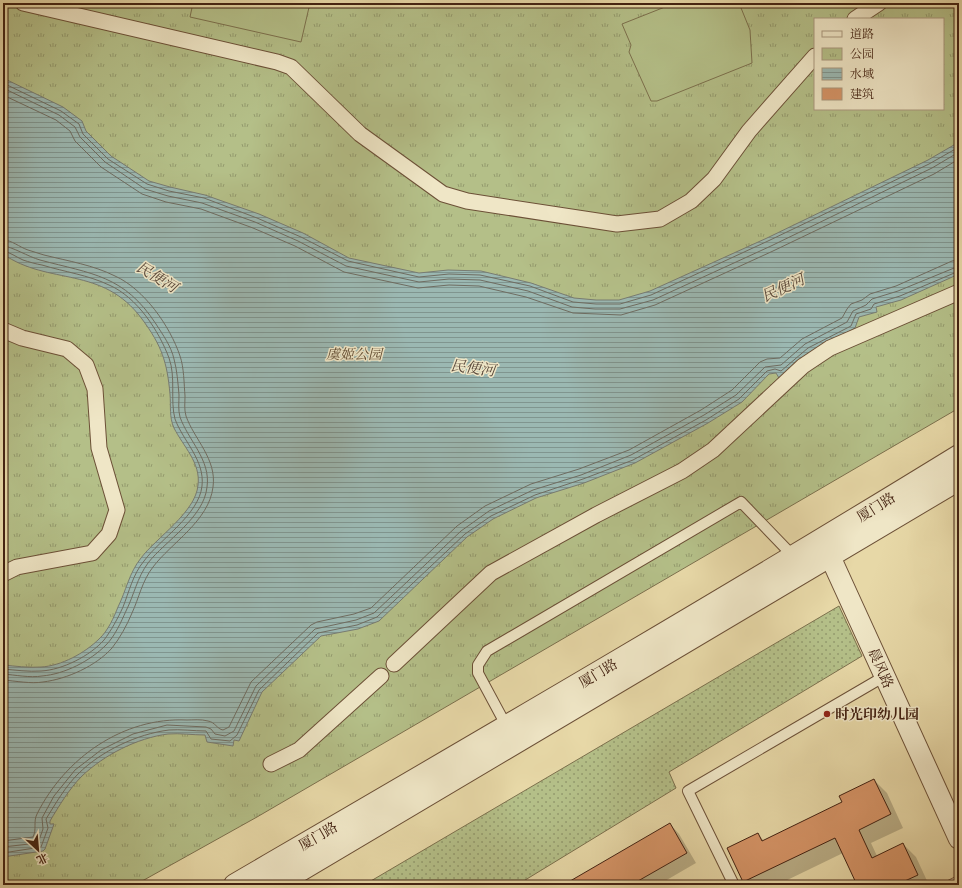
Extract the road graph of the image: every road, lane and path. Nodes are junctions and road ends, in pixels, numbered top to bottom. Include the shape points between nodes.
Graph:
1 (23, 3) edge
2 (880, 3) edge
3 (857, 18) edge
4 (814, 57) edge
5 (959, 292) edge
6 (3, 330) edge
7 (959, 456) edge
8 (959, 479) edge
9 (826, 548) junction
10 (794, 557) junction
11 (3, 574) edge
12 (394, 664) dead end
13 (381, 676) dead end
14 (885, 676) junction
15 (508, 727) junction
16 (271, 764) dead end
17 (959, 839) edge
18 (959, 881) edge
19 (235, 885) edge
20 (276, 885) edge
21 (734, 885) edge
22 (951, 885) edge

1 - 4 street via 291,67 360,134 443,194 467,201 617,224 660,219 691,201 714,179 749,131
2 - 3 street
5 - 12 street via 865,331 824,352 803,366 713,450 694,463 492,573
6 - 11 street via 22,338 67,349 86,365 94,388 99,448 117,510 109,534 92,553 18,567
7 - 9 street, 厦门路
8 - 9 street, 厦门路
9 - 10 street, 厦门路
9 - 14 street, 晨风路
9 - 20 street, 厦门路
10 - 15 street, 厦门路
10 - 15 lane via 740,502 487,650 478,665 478,673
13 - 16 street via 299,750
14 - 17 street, 晨风路
14 - 21 lane via 688,791
15 - 19 street, 厦门路
18 - 22 lane

